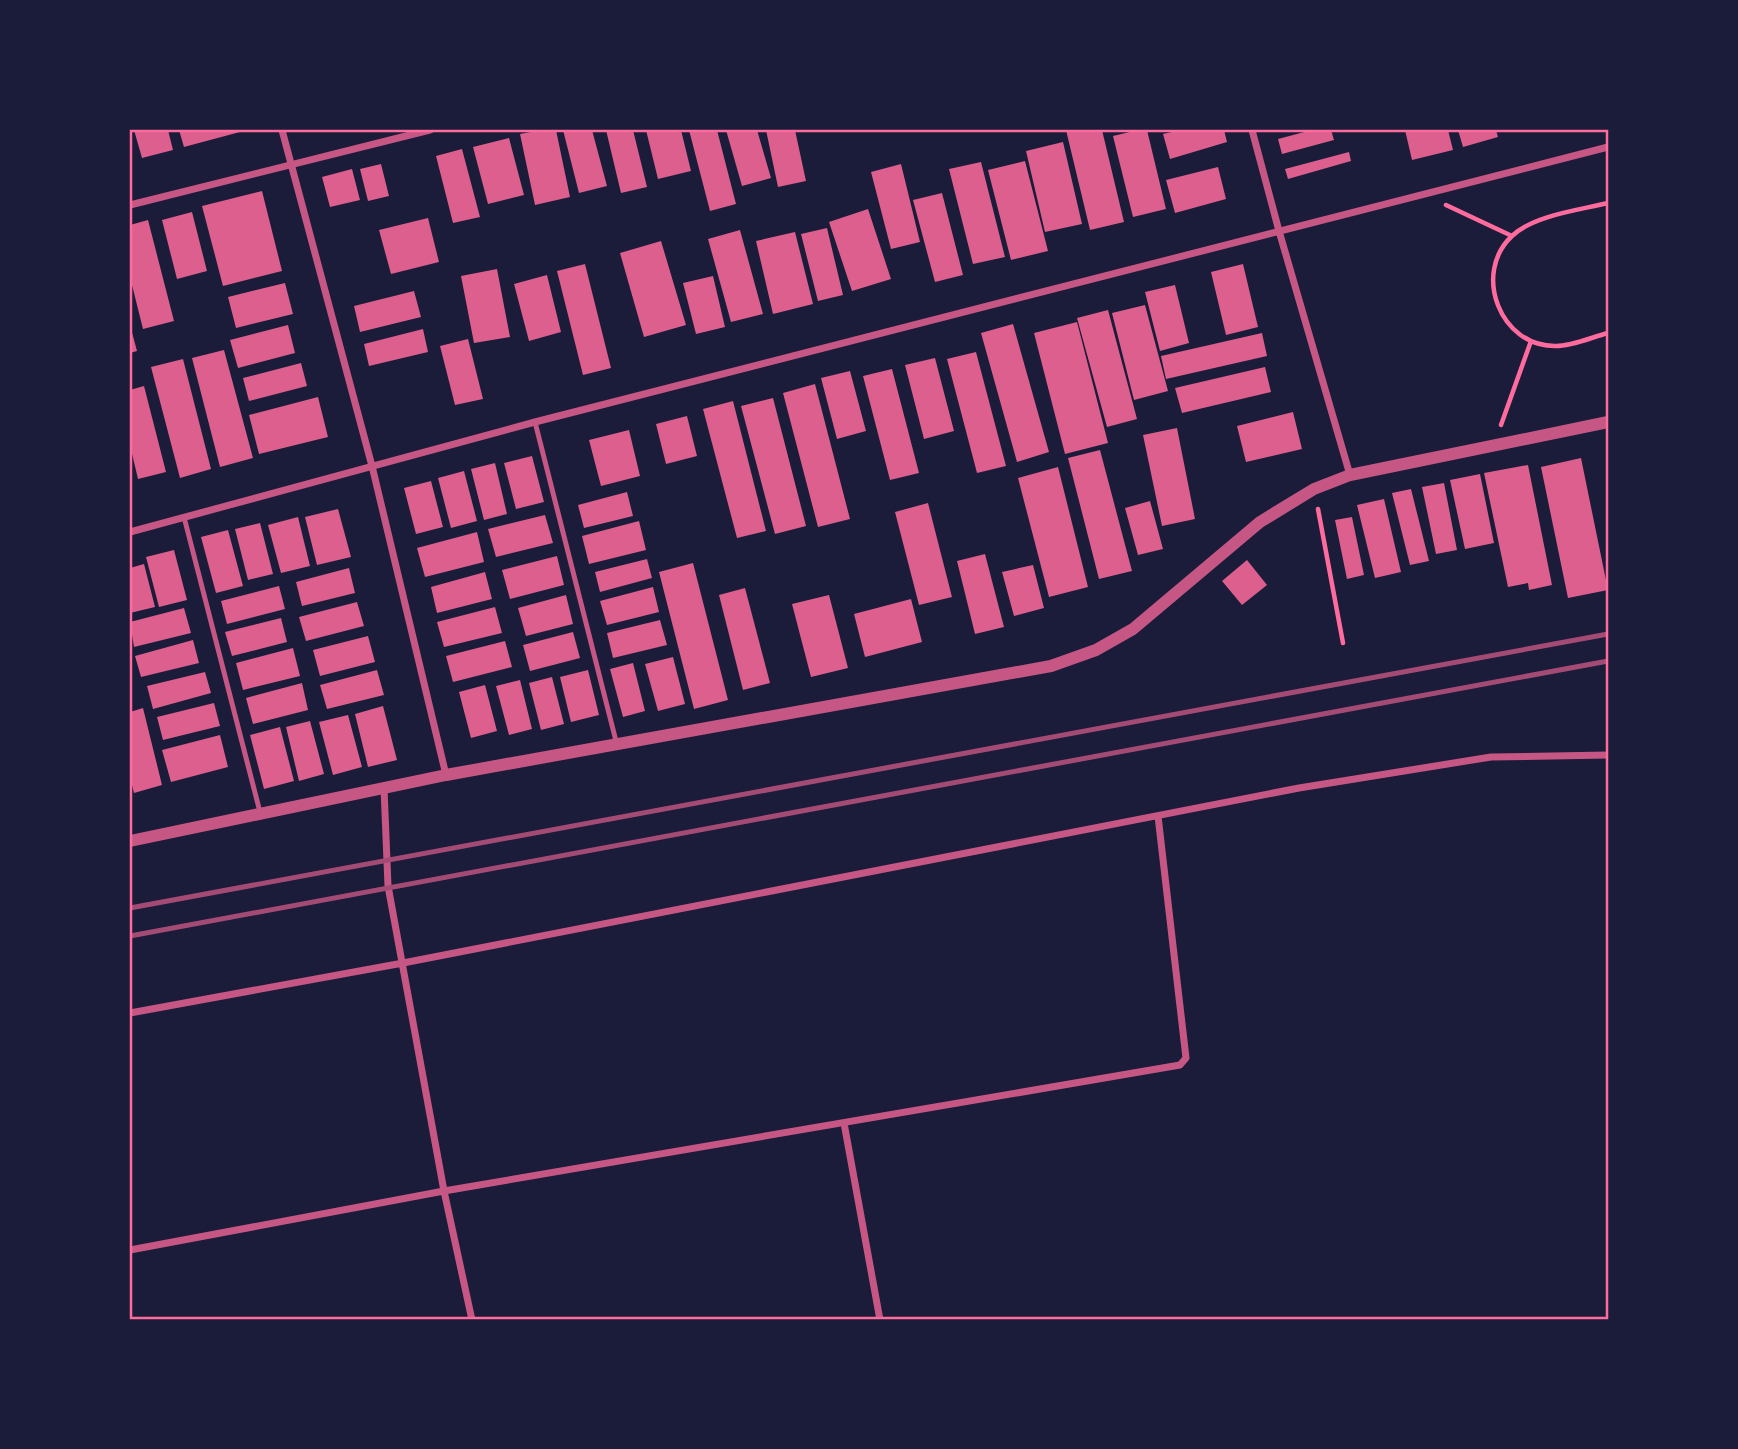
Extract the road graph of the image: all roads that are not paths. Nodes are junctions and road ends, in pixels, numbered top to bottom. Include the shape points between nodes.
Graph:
1 (282, 130) edge
2 (430, 130) edge
3 (1252, 130) edge
4 (1608, 148) edge
5 (291, 164) junction
6 (130, 205) edge
7 (1279, 231) junction
8 (535, 422) junction
9 (1608, 422) edge
10 (372, 466) junction
11 (1350, 475) junction
12 (184, 517) junction
13 (130, 532) edge
14 (617, 745) junction
15 (1608, 755) edge
16 (446, 775) junction
17 (384, 788) junction
18 (260, 813) junction
19 (1158, 816) junction
20 (130, 841) edge
21 (403, 963) junction
22 (130, 1013) edge
23 (844, 1123) junction
24 (444, 1191) junction
25 (130, 1250) edge
26 (472, 1320) edge
27 (880, 1320) edge

1 - 5 street
2 - 5 street
3 - 7 street
4 - 7 street
5 - 6 street
5 - 10 street
7 - 8 street
7 - 11 street
8 - 10 street
8 - 14 lane
9 - 11 street
10 - 12 street
10 - 16 street
11 - 14 street via 1314,489 1260,522 1133,629 1096,650 1051,666
12 - 13 street
12 - 18 lane
14 - 16 street
15 - 19 street via 1491,757
16 - 17 street
17 - 18 street
17 - 21 street via 388,887
18 - 20 street
19 - 21 street
19 - 23 street via 1186,1058 1180,1065
21 - 22 street
21 - 24 street
23 - 24 street
23 - 27 street
24 - 25 street
24 - 26 street

